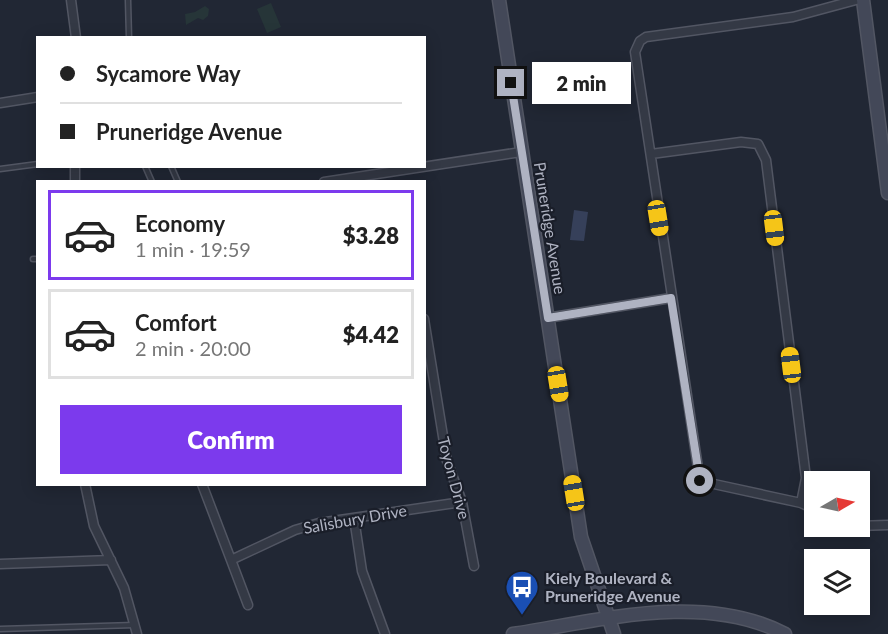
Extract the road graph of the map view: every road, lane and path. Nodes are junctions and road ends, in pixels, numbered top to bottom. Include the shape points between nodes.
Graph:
1 (71, 0) edge
2 (128, 0) edge
3 (499, 0) edge
4 (856, 0) edge
5 (863, 0) edge
6 (76, 36) edge
7 (129, 36) edge
8 (36, 97) edge
9 (0, 103) edge
10 (882, 110) edge
11 (521, 152) junction
12 (651, 154) junction
13 (36, 164) edge
14 (426, 166) edge
15 (415, 168) edge
16 (0, 169) edge
17 (402, 170) junction
18 (337, 180) edge
19 (403, 180) dead end
20 (888, 193) edge
21 (671, 298) junction
22 (548, 318) junction
23 (426, 339) edge
24 (85, 486) edge
25 (203, 486) edge
26 (462, 502) junction
27 (801, 503) junction
28 (804, 504) edge
29 (354, 518) junction
30 (888, 525) edge
31 (870, 526) edge
32 (111, 560) junction
33 (231, 560) junction
34 (0, 564) edge
35 (474, 566) dead end
36 (248, 605) dead end
37 (610, 620) junction
38 (0, 629) edge
39 (136, 630) edge
40 (385, 634) edge
41 (513, 634) edge
42 (614, 634) edge
43 (785, 634) edge

1 - 6 street
2 - 7 lane
3 - 11 main road, Pruneridge Avenue
4 - 12 street via 793,17 640,41 635,52
5 - 10 main road
8 - 9 street
10 - 20 main road
11 - 14 street
11 - 22 main road, Pruneridge Avenue
12 - 21 street
12 - 27 street via 741,142 758,144 766,160 806,478
13 - 16 lane
15 - 17 street
17 - 18 street
17 - 19 street
21 - 22 street
21 - 27 street via 700,481
22 - 37 main road, Pruneridge Avenue via 581,537
23 - 26 street, Toyon Drive via 432,398 447,461
24 - 32 street via 94,526
25 - 33 street
26 - 29 street, Salisbury Drive
26 - 35 street, Toyon Drive
27 - 28 street
29 - 33 street, Salisbury Drive via 295,530
29 - 40 street via 362,571
30 - 31 street
32 - 34 street
32 - 39 street
33 - 36 street
37 - 41 main road
37 - 42 main road, Pruneridge Avenue
37 - 43 main road via 689,610 715,612 747,618
38 - 39 lane

